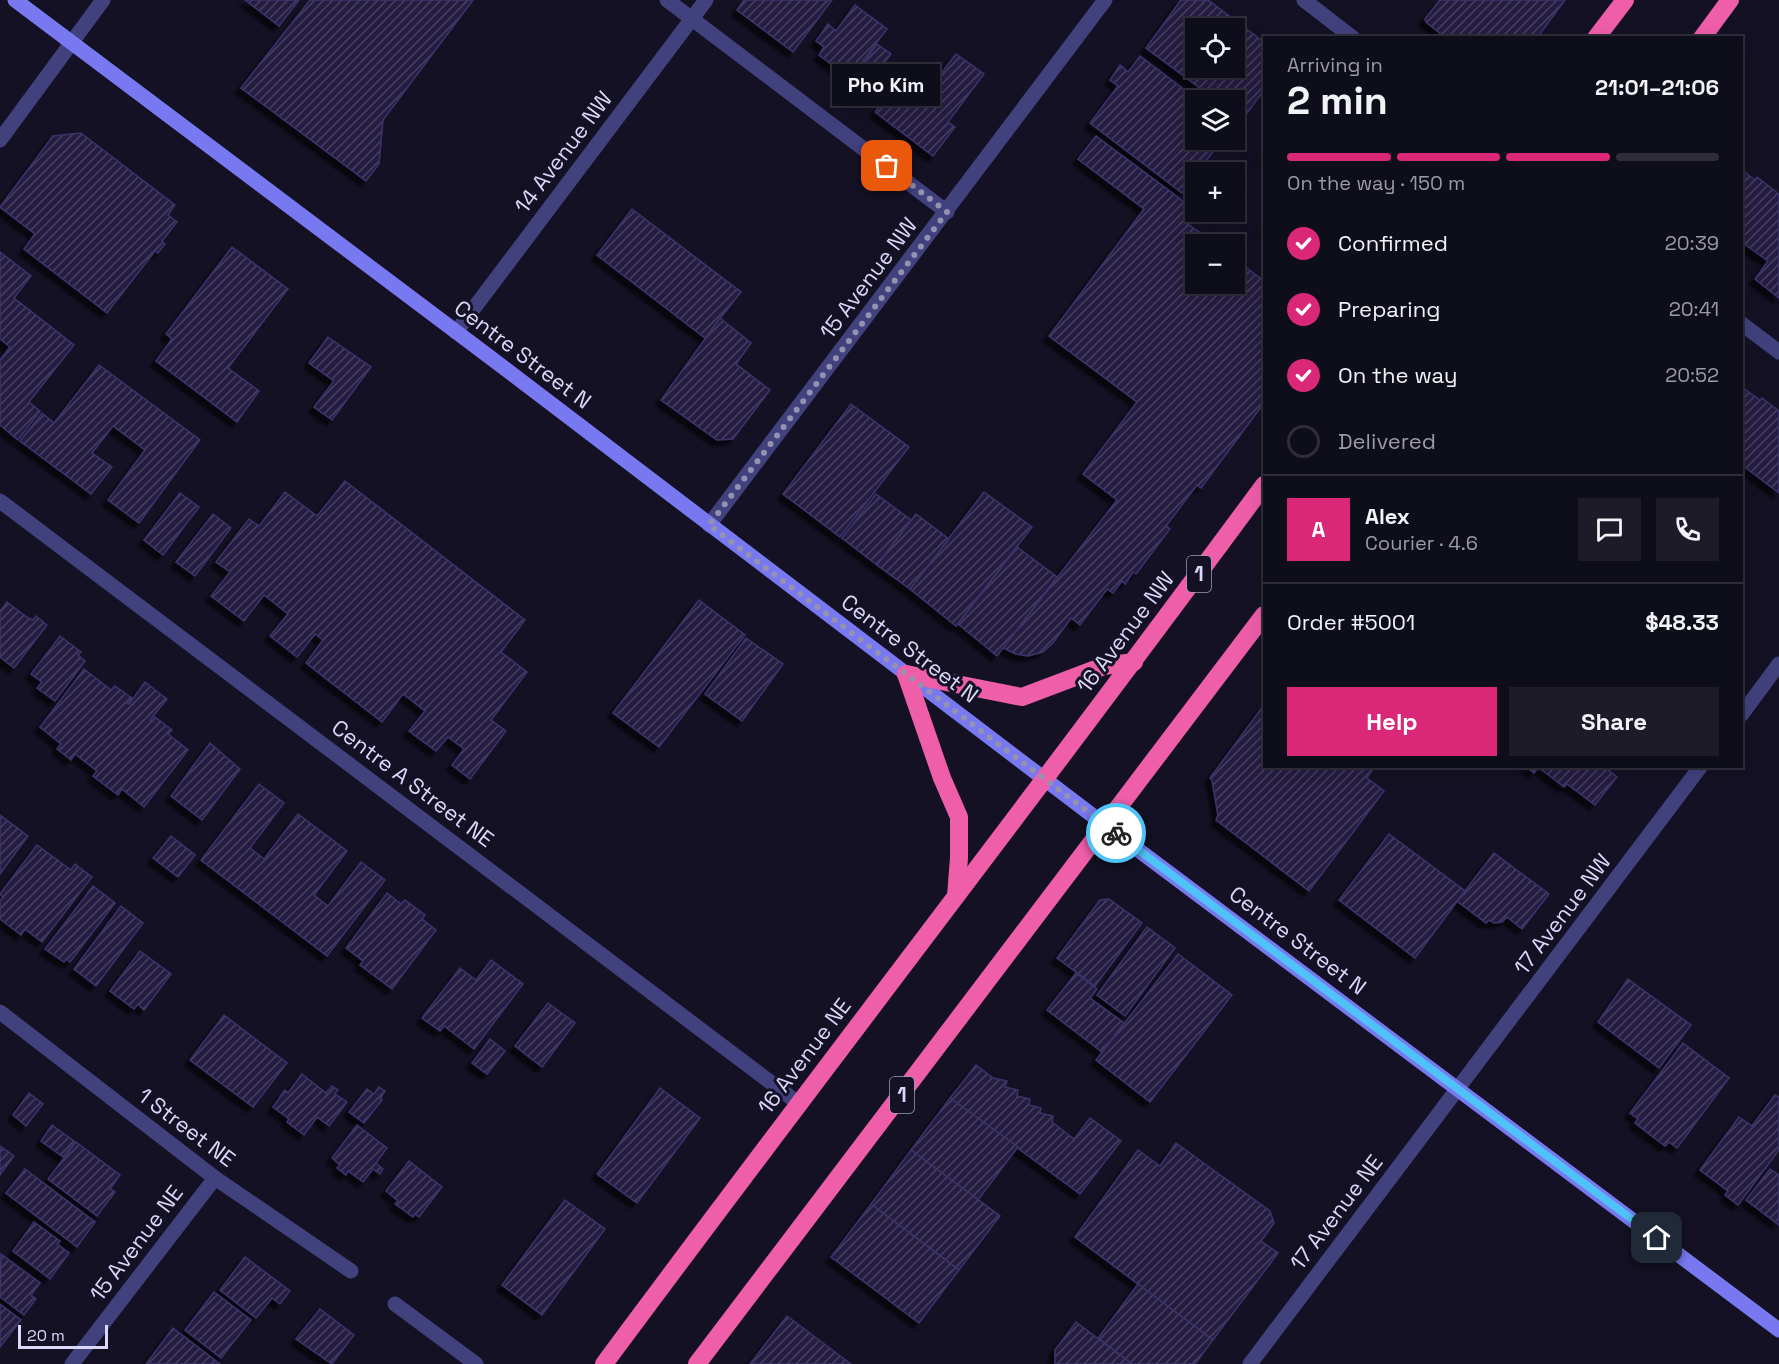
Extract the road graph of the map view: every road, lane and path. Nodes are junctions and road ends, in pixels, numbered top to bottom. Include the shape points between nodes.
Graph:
1 (15, 0) edge
2 (103, 0) edge
3 (667, 0) edge
4 (706, 0) edge
5 (1106, 0) edge
6 (1304, 0) edge
7 (1624, 0) edge
8 (1730, 0) edge
9 (692, 19) junction
10 (1350, 36) edge
11 (1597, 36) edge
12 (1703, 36) edge
13 (71, 43) junction
14 (0, 140) edge
15 (947, 212) junction
16 (1743, 325) edge
17 (456, 332) junction
18 (1779, 352) edge
19 (1263, 486) edge
20 (0, 501) edge
21 (709, 525) junction
22 (1263, 616) edge
23 (1134, 662) junction
24 (1779, 664) edge
25 (906, 674) junction
26 (1743, 713) edge
27 (1699, 768) edge
28 (1044, 778) junction
29 (1105, 825) junction
30 (956, 896) junction
31 (0, 1012) edge
32 (1458, 1088) junction
33 (798, 1103) junction
34 (215, 1178) junction
35 (351, 1271) dead end
36 (395, 1304) dead end
37 (1779, 1330) edge
38 (72, 1364) edge
39 (476, 1364) edge
40 (604, 1364) edge
41 (698, 1364) edge
42 (1250, 1364) edge

1 - 13 main road, Centre Street N
2 - 13 street
3 - 9 street
4 - 9 street, 14 Avenue NW
5 - 15 street, 15 Avenue NW
6 - 10 street
7 - 11 highway
8 - 12 highway
9 - 15 street
9 - 17 street, 14 Avenue NW
13 - 14 street
13 - 17 main road, Centre Street N
15 - 21 street, 15 Avenue NW
16 - 18 street
17 - 21 main road, Centre Street N
19 - 23 highway, 16 Avenue NW / 1
20 - 33 street, Centre A Street NE
21 - 25 main road, Centre Street N
22 - 29 highway, 1
23 - 25 highway via 1104,666 1022,697
23 - 28 highway, 16 Avenue NW / 1
24 - 26 street
25 - 28 main road, Centre Street N
25 - 30 highway via 959,817
27 - 32 street, 17 Avenue NW
28 - 29 main road, Centre Street N
28 - 30 highway, 16 Avenue NE / 1
29 - 32 main road, Centre Street N
29 - 41 highway, 1
30 - 33 highway, 16 Avenue NE / 1
31 - 34 street, 1 Street NE
32 - 37 main road, Centre Street N
32 - 42 street, 17 Avenue NE
33 - 40 highway, 16 Avenue NE / 1
34 - 35 street, 1 Street NE
34 - 38 street, 15 Avenue NE
36 - 39 street

